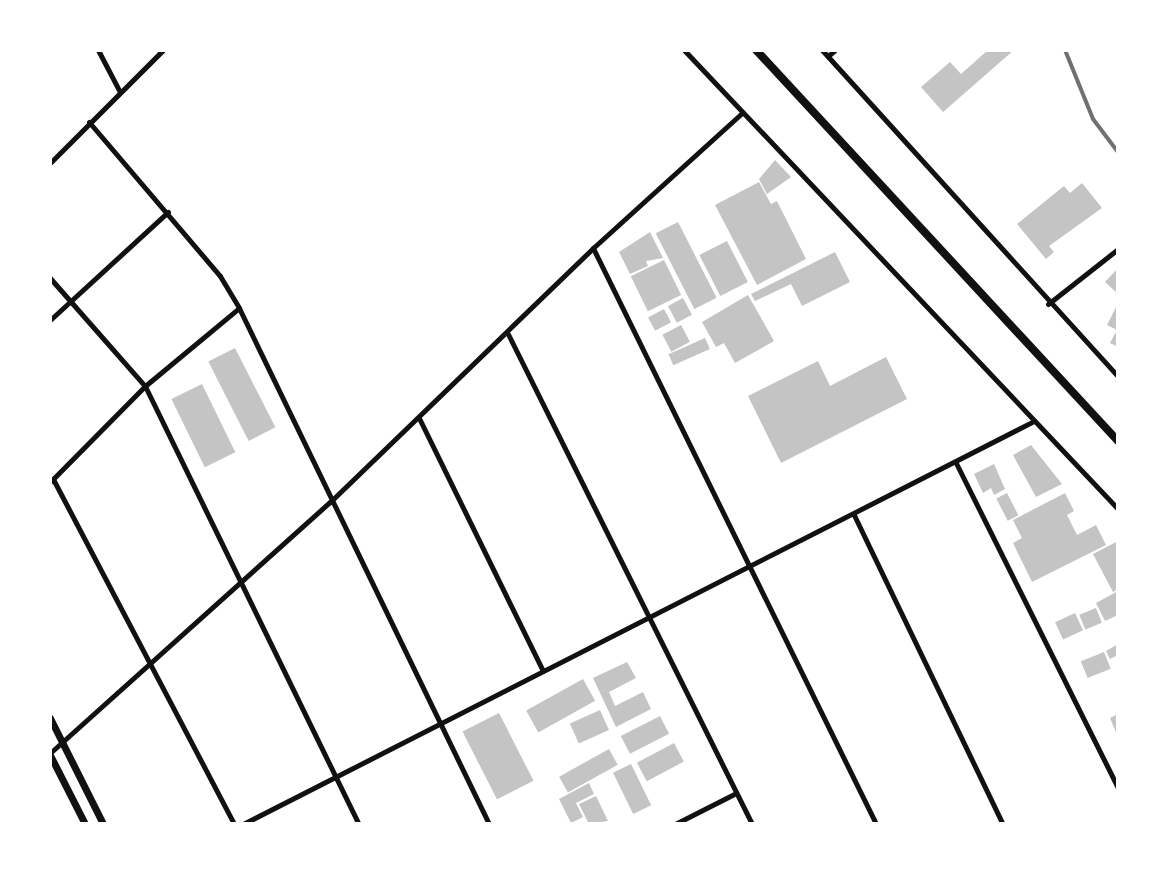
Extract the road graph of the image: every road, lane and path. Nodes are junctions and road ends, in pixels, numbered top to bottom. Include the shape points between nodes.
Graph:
1 (98, 50) edge
2 (163, 50) edge
3 (684, 50) edge
4 (756, 50) edge
5 (822, 50) edge
6 (835, 50) edge
7 (828, 56) junction
8 (120, 92) junction
9 (742, 113) junction
10 (89, 122) junction
11 (50, 163) edge
12 (168, 212) junction
13 (593, 248) junction
14 (1118, 249) edge
15 (50, 278) edge
16 (71, 300) junction
17 (1048, 304) junction
18 (239, 308) junction
19 (50, 320) edge
20 (508, 334) junction
21 (1118, 377) edge
22 (145, 386) junction
23 (418, 418) junction
24 (1034, 421) junction
25 (1118, 441) edge
26 (956, 463) junction
27 (52, 481) edge
28 (330, 502) junction
29 (1118, 509) edge
30 (854, 515) junction
31 (751, 570) junction
32 (243, 581) junction
33 (647, 615) junction
34 (151, 659) junction
35 (542, 669) junction
36 (50, 718) edge
37 (438, 721) junction
38 (62, 742) junction
39 (50, 754) edge
40 (335, 774) junction
41 (1118, 788) edge
42 (736, 793) junction
43 (85, 824) edge
44 (103, 824) edge
45 (234, 824) edge
46 (243, 824) edge
47 (359, 824) edge
48 (489, 824) edge
49 (675, 824) edge
50 (752, 824) edge
51 (876, 824) edge
52 (1003, 824) edge

1 - 8 street
2 - 8 street
3 - 9 street
4 - 25 main road
5 - 7 street
6 - 7 street
7 - 17 street
8 - 10 street
9 - 13 street
9 - 24 street
10 - 11 street
10 - 12 street
12 - 16 street
12 - 18 street
13 - 20 street
13 - 31 street
14 - 17 street
15 - 16 street
16 - 19 street
16 - 22 street
17 - 21 street
18 - 22 street
18 - 28 street
20 - 23 street
20 - 33 street
22 - 27 street
22 - 32 street
23 - 28 street
23 - 35 street
24 - 26 street
24 - 29 street
26 - 30 street
26 - 41 street
27 - 34 street
28 - 32 street
28 - 37 street
30 - 31 street
30 - 52 street
31 - 33 street
31 - 51 street
32 - 34 street
32 - 40 street
33 - 35 street
33 - 42 street
34 - 38 street
34 - 45 street
35 - 37 street
36 - 38 street
37 - 40 street
37 - 48 street
38 - 39 street
38 - 44 street
39 - 43 street
40 - 46 street
40 - 47 street
42 - 49 street
42 - 50 street

